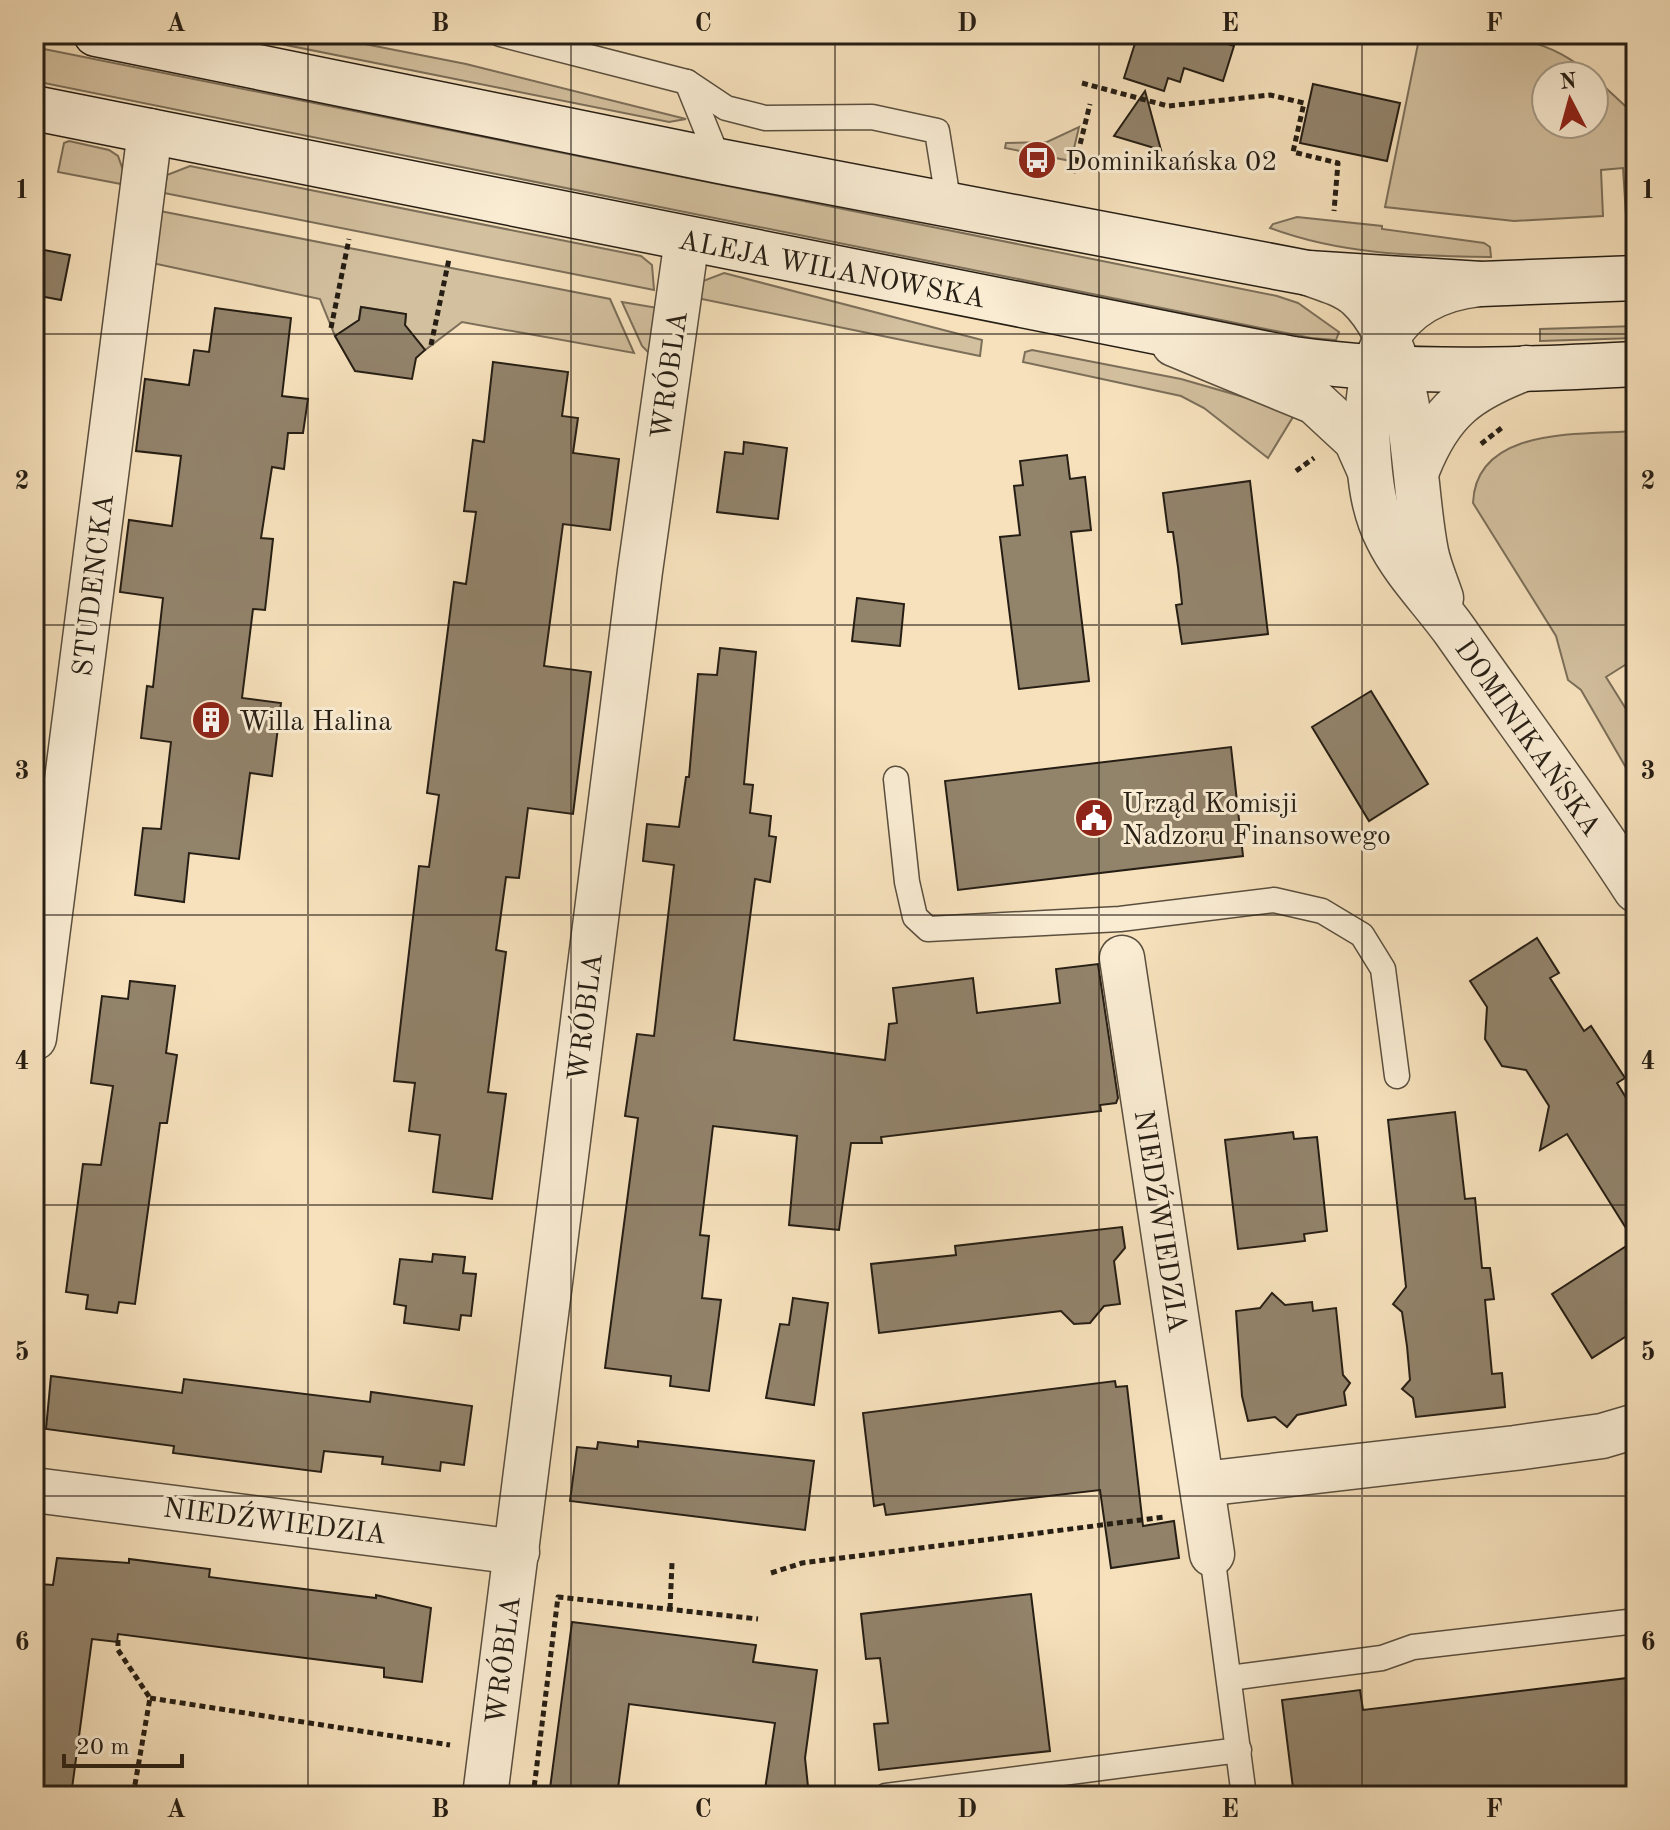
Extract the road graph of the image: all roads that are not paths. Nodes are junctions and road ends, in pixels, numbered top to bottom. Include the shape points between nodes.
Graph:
1 (96, 34) edge
2 (500, 34) edge
3 (160, 40) edge
4 (687, 82) junction
5 (34, 108) edge
6 (150, 131) junction
7 (719, 161) junction
8 (949, 206) junction
9 (687, 239) junction
10 (1308, 273) junction
11 (1636, 278) edge
12 (1481, 284) junction
13 (1149, 331) junction
14 (1385, 358) junction
15 (1636, 364) edge
16 (1526, 368) junction
17 (1418, 468) junction
18 (1369, 470) junction
19 (1449, 623) junction
20 (896, 779) dead end
21 (1636, 890) edge
22 (1121, 938) junction
23 (34, 1038) edge
24 (1397, 1076) dead end
25 (1636, 1426) edge
26 (34, 1490) edge
27 (1208, 1516) junction
28 (517, 1552) junction
29 (1636, 1621) edge
30 (1230, 1678) junction
31 (1239, 1750) junction
32 (485, 1796) edge
33 (886, 1796) edge
34 (1244, 1796) edge

1 - 3 street
2 - 4 lane
3 - 7 street
4 - 7 lane
4 - 8 lane via 726,108 765,118 872,117 937,131
5 - 6 street, ALEJA WILANOWSKA
6 - 9 street, ALEJA WILANOWSKA
6 - 23 street, STUDENCKA
7 - 8 street
8 - 10 street
9 - 13 street, ALEJA WILANOWSKA
9 - 28 street, WRÓBLA via 638,586
10 - 12 street
10 - 14 street, DOMINIKAŃSKA via 1357,296
11 - 12 street
12 - 14 street via 1442,291 1409,311
13 - 14 street, ALEJA WILANOWSKA via 1293,359
13 - 18 street, DOMINIKAŃSKA via 1199,357 1315,402 1356,440
14 - 16 street, ALEJA WILANOWSKA
14 - 17 street, DOMINIKAŃSKA
14 - 18 street, DOMINIKAŃSKA via 1366,422
15 - 16 street, ALEJA WILANOWSKA
16 - 17 street, DOMINIKAŃSKA via 1467,396 1442,418
17 - 19 street, DOMINIKAŃSKA via 1426,553
18 - 19 street, DOMINIKAŃSKA via 1386,536
19 - 21 street, DOMINIKAŃSKA
20 - 22 lane via 907,882 915,917 928,929
22 - 24 lane via 1274,900 1322,911 1362,935 1383,969
22 - 27 street, NIEDŹWIEDZIA
25 - 27 street
26 - 28 street, NIEDŹWIEDZIA
27 - 30 lane
28 - 32 street, WRÓBLA
29 - 30 lane via 1413,1647 1382,1658
30 - 31 lane
31 - 33 lane
31 - 34 lane

